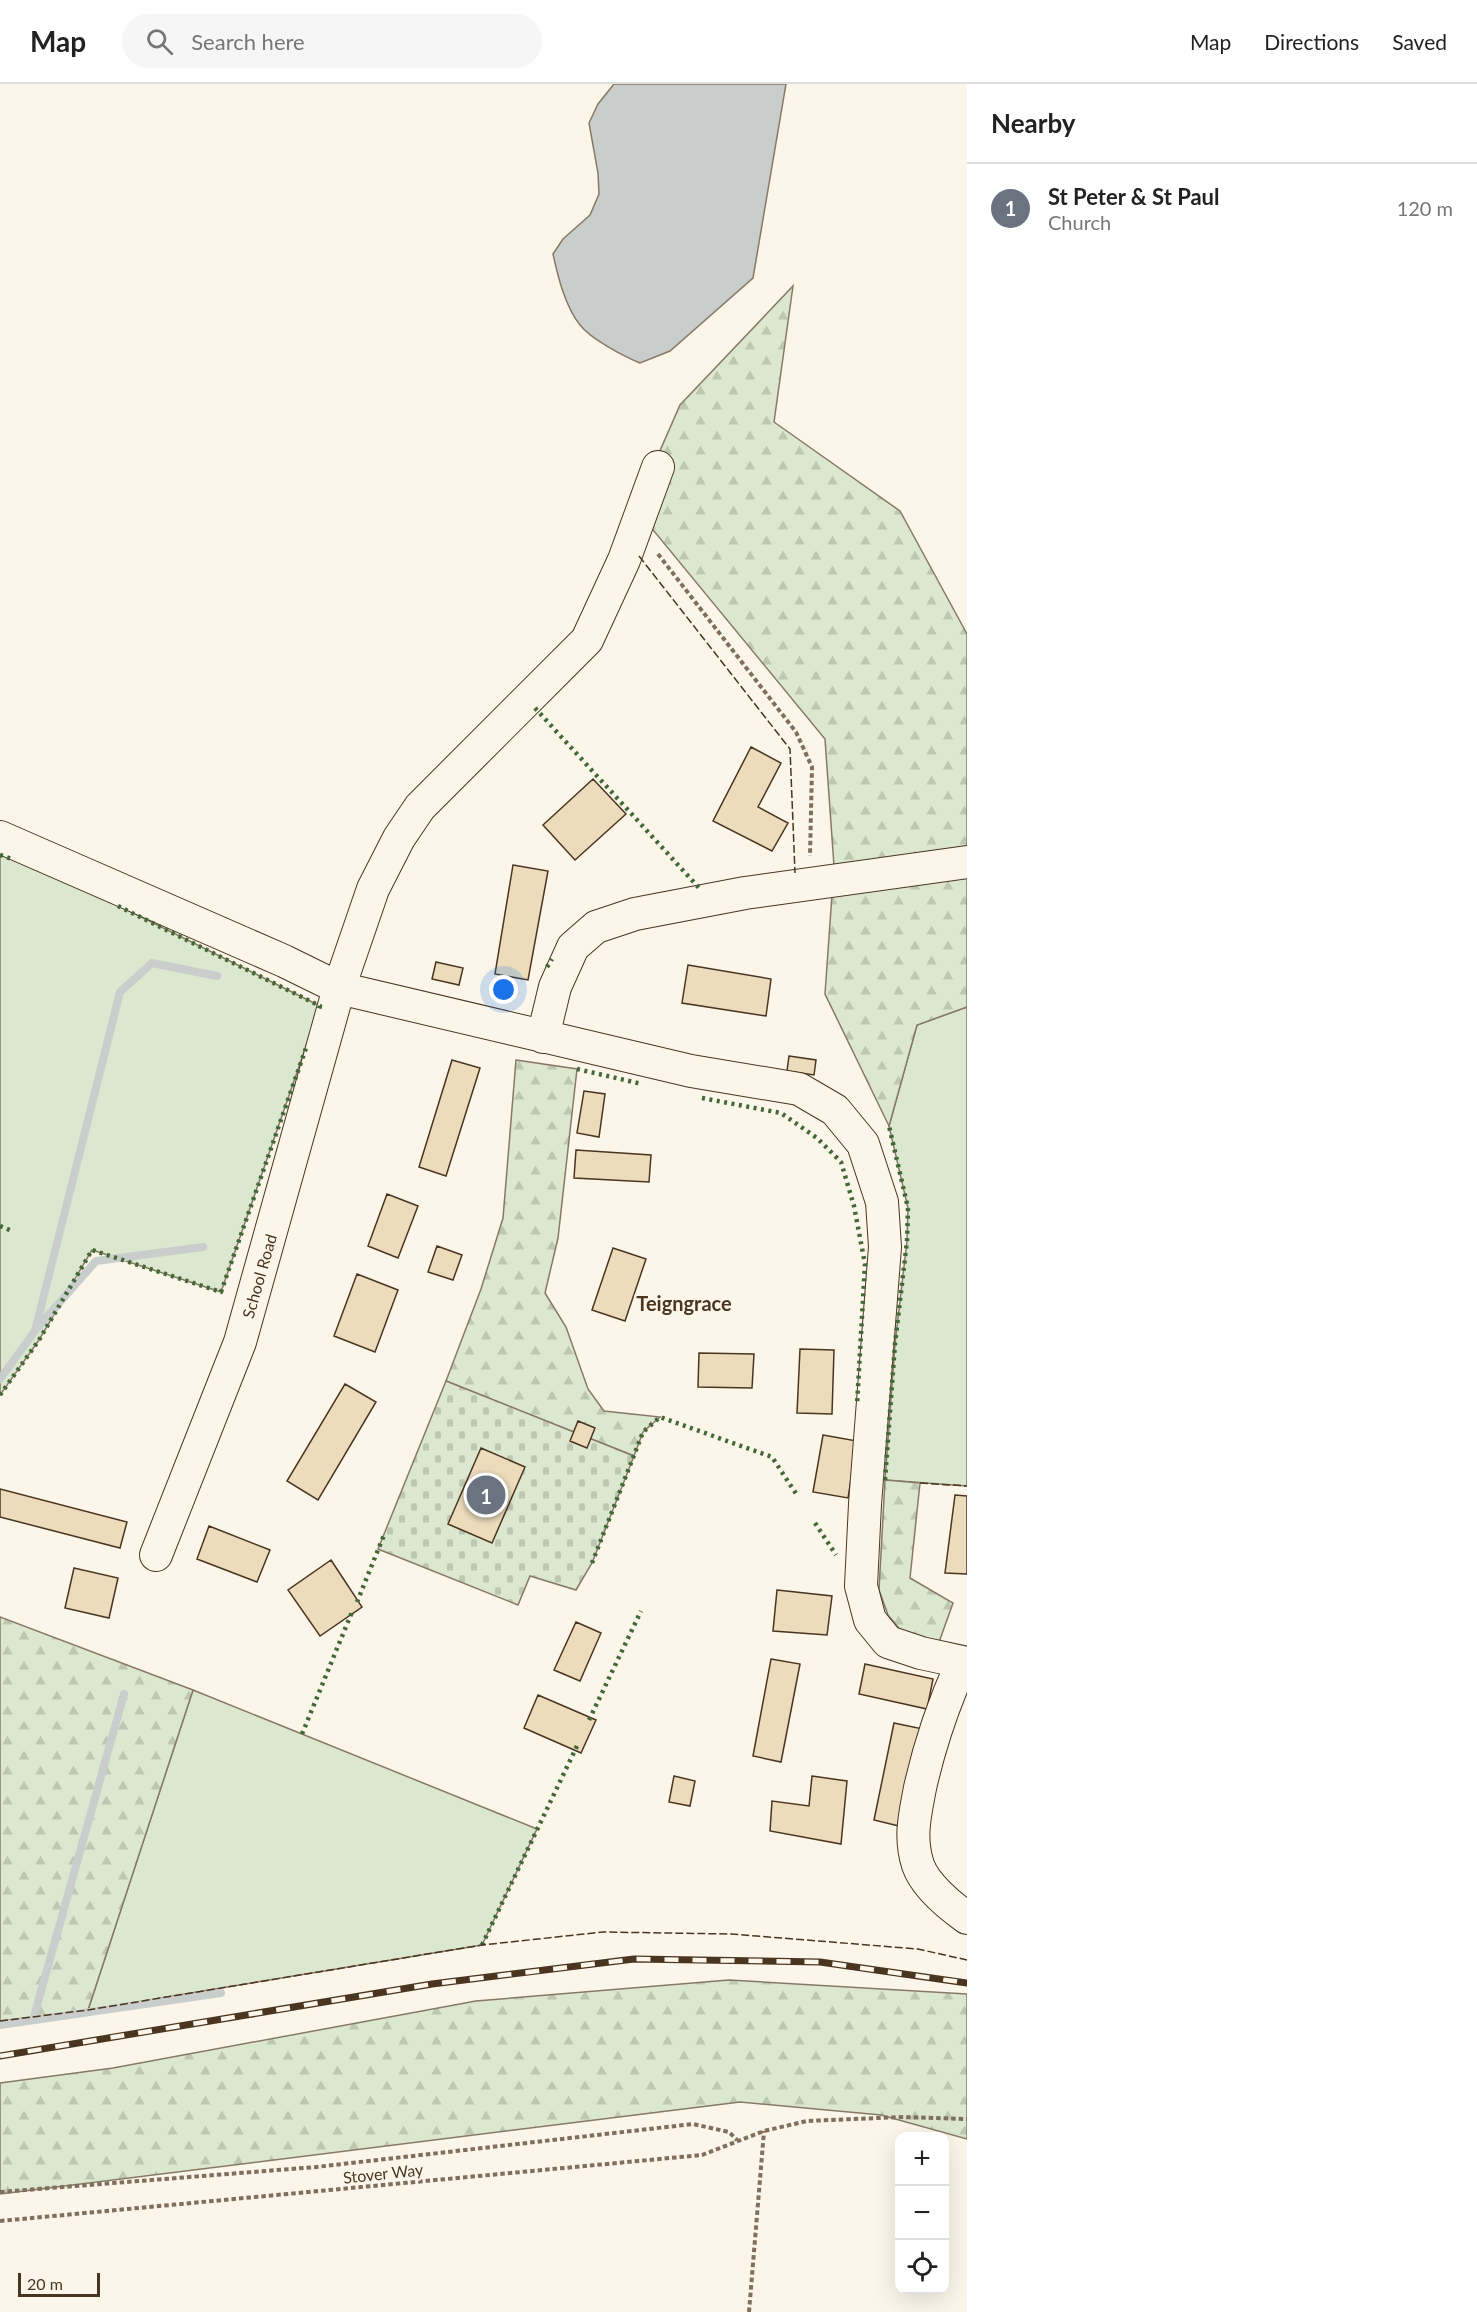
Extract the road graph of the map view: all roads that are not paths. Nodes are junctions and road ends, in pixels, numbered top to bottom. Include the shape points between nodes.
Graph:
1 (658, 467) dead end
2 (0, 837) edge
3 (967, 862) edge
4 (339, 988) junction
5 (543, 1037) junction
6 (156, 1556) dead end
7 (964, 1663) edge
8 (967, 1918) edge

1 - 4 street, School Road via 624,560 587,640 420,807 373,889
2 - 4 street
3 - 5 street via 745,893 635,914 596,927 573,947 555,987
4 - 5 street
4 - 6 street, School Road via 240,1342
5 - 7 street via 691,1071 799,1089 835,1110 863,1144 882,1202 885,1247 861,1586 870,1620 888,1642
7 - 8 street via 942,1707 929,1747 912,1829 918,1866 937,1893

